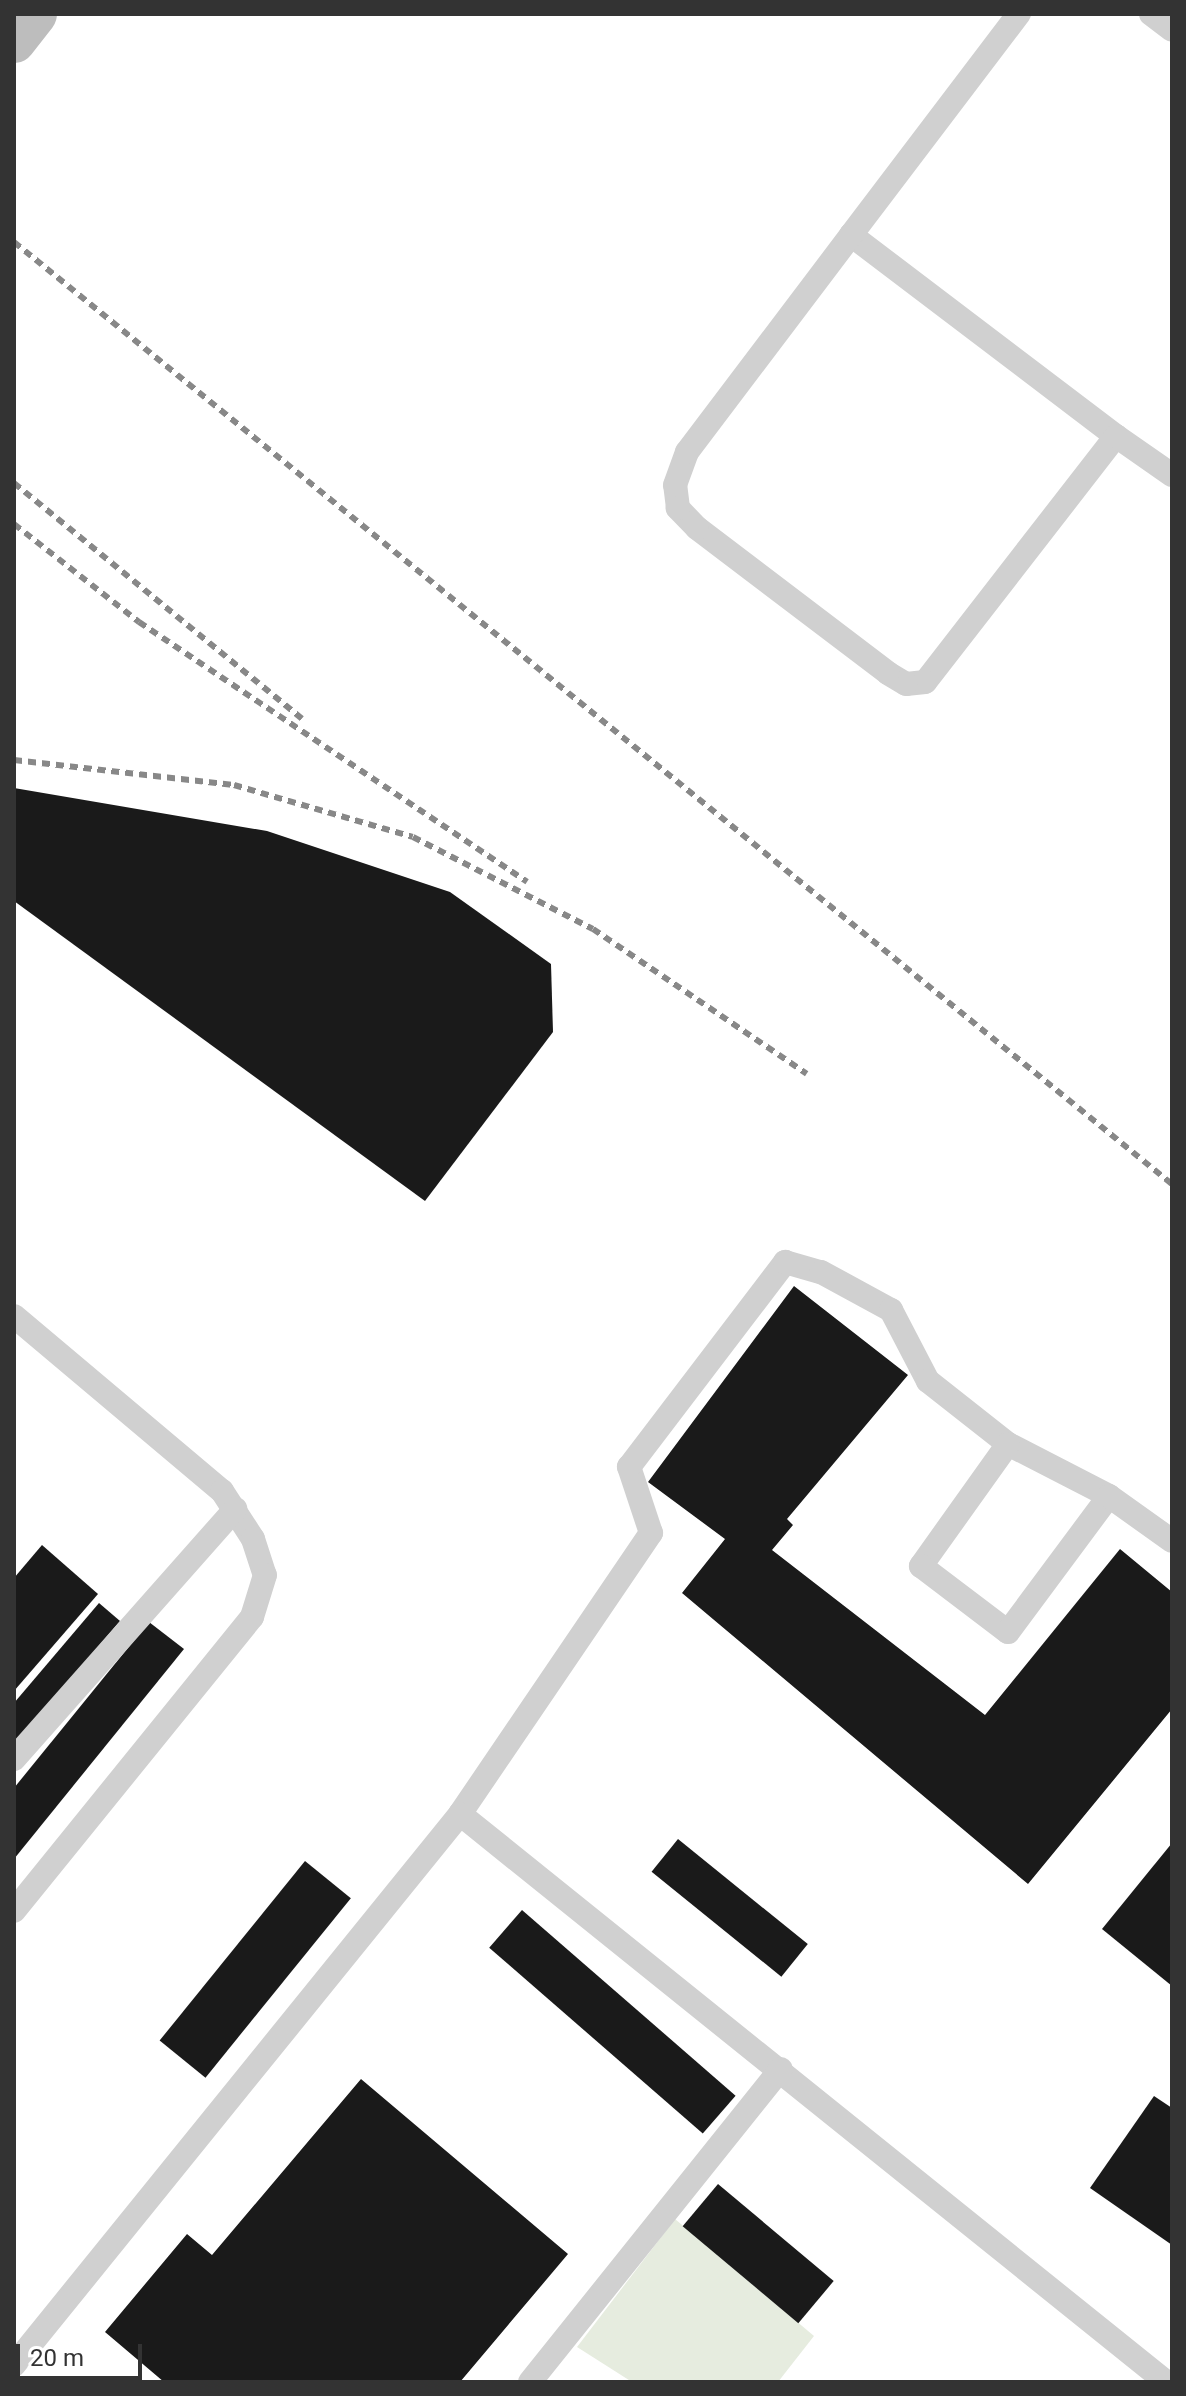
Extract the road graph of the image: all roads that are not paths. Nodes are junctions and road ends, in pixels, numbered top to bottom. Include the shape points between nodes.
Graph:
1 (35, 14) edge
2 (1019, 14) edge
3 (1151, 14) edge
4 (1172, 30) edge
5 (14, 41) edge
6 (851, 235) junction
7 (1116, 436) junction
8 (1172, 475) edge
9 (14, 1316) edge
10 (1008, 1444) junction
11 (1109, 1496) junction
12 (235, 1509) junction
13 (1172, 1541) edge
14 (14, 1759) edge
15 (460, 1814) junction
16 (14, 1911) edge
17 (781, 2069) junction
18 (14, 2365) edge
19 (530, 2382) edge
20 (1166, 2382) edge

1 - 5 main road
2 - 6 lane
3 - 4 lane
6 - 7 lane
6 - 7 lane via 687,452 675,485 678,508 697,528 906,684 925,682
7 - 8 lane
9 - 12 lane
10 - 11 lane
10 - 11 lane via 921,1566 1008,1632
10 - 15 lane via 928,1381 891,1310 821,1272 785,1262 629,1467 651,1533
11 - 13 lane
12 - 14 lane
12 - 16 lane via 265,1575 252,1617
15 - 17 lane
15 - 18 lane
17 - 19 lane
17 - 20 lane

